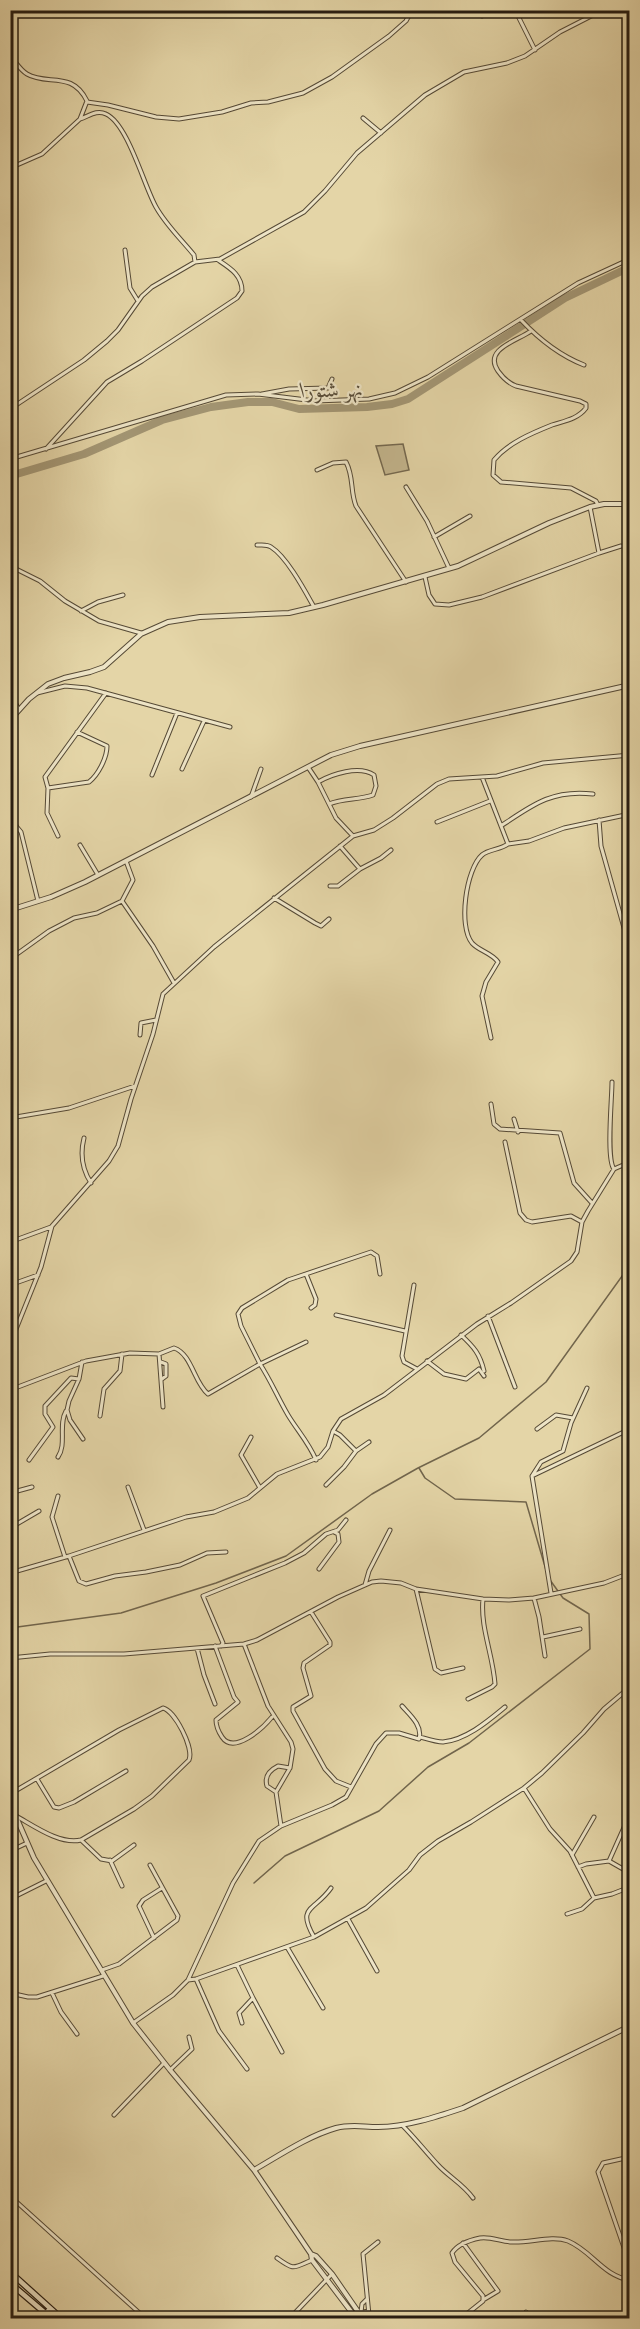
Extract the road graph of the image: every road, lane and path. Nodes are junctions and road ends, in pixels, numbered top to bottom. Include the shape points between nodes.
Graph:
1 (412, 10) edge
2 (493, 10) edge
3 (515, 10) edge
4 (603, 10) edge
5 (482, 16) dead end
6 (535, 50) junction
7 (10, 56) edge
8 (87, 102) junction
9 (363, 117) dead end
10 (80, 119) junction
11 (381, 133) junction
12 (10, 168) edge
13 (125, 250) dead end
14 (194, 255) junction
15 (206, 260) junction
16 (218, 260) junction
17 (630, 260) edge
18 (195, 262) junction
19 (138, 301) junction
20 (523, 321) junction
21 (531, 331) junction
22 (584, 364) dead end
23 (332, 379) dead end
24 (258, 394) junction
25 (10, 409) edge
26 (45, 449) junction
27 (10, 459) edge
28 (317, 470) dead end
29 (406, 488) dead end
30 (630, 504) edge
31 (598, 506) junction
32 (590, 507) junction
33 (470, 516) dead end
34 (434, 537) junction
35 (257, 545) dead end
36 (621, 546) dead end
37 (599, 553) junction
38 (10, 566) edge
39 (449, 568) junction
40 (424, 577) junction
41 (406, 582) junction
42 (123, 595) dead end
43 (314, 607) junction
44 (81, 611) junction
45 (141, 634) junction
46 (630, 685) edge
47 (10, 693) edge
48 (106, 693) junction
49 (35, 694) junction
50 (19, 710) junction
51 (177, 713) junction
52 (10, 720) edge
53 (204, 721) junction
54 (230, 727) dead end
55 (77, 732) junction
56 (630, 754) edge
57 (307, 766) junction
58 (182, 769) dead end
59 (261, 769) dead end
60 (152, 775) dead end
61 (482, 777) junction
62 (318, 782) junction
63 (48, 788) junction
64 (592, 794) dead end
65 (251, 797) junction
66 (10, 801) edge
67 (490, 801) junction
68 (329, 804) junction
69 (630, 814) edge
70 (599, 820) junction
71 (437, 822) dead end
72 (10, 824) edge
73 (16, 826) junction
74 (501, 826) junction
75 (58, 836) dead end
76 (353, 836) junction
77 (80, 844) dead end
78 (508, 844) junction
79 (340, 846) junction
80 (391, 850) dead end
81 (126, 861) junction
82 (360, 869) junction
83 (98, 875) junction
84 (330, 886) dead end
85 (274, 898) junction
86 (39, 901) junction
87 (122, 901) junction
88 (10, 910) edge
89 (329, 919) dead end
90 (630, 949) edge
91 (10, 959) edge
92 (174, 983) junction
93 (156, 1020) junction
94 (140, 1035) dead end
95 (491, 1038) dead end
96 (612, 1082) dead end
97 (135, 1086) junction
98 (491, 1104) dead end
99 (10, 1118) edge
100 (514, 1119) dead end
101 (519, 1132) junction
102 (84, 1138) dead end
103 (505, 1142) dead end
104 (630, 1162) edge
105 (614, 1169) junction
106 (91, 1183) junction
107 (592, 1203) junction
108 (582, 1222) junction
109 (52, 1226) junction
110 (10, 1242) edge
111 (306, 1274) junction
112 (380, 1274) dead end
113 (38, 1275) junction
114 (10, 1285) edge
115 (414, 1285) dead end
116 (311, 1308) dead end
117 (336, 1315) dead end
118 (488, 1316) junction
119 (405, 1331) junction
120 (461, 1335) junction
121 (306, 1342) dead end
122 (10, 1344) edge
123 (122, 1354) junction
124 (159, 1354) junction
125 (427, 1361) junction
126 (82, 1362) junction
127 (260, 1364) junction
128 (417, 1369) junction
129 (79, 1379) junction
130 (514, 1387) dead end
131 (587, 1388) dead end
132 (10, 1390) edge
133 (163, 1407) dead end
134 (67, 1410) junction
135 (100, 1416) dead end
136 (573, 1418) junction
137 (537, 1429) dead end
138 (630, 1429) edge
139 (333, 1431) junction
140 (251, 1437) dead end
141 (83, 1439) dead end
142 (369, 1442) dead end
143 (356, 1451) junction
144 (58, 1457) dead end
145 (29, 1460) dead end
146 (316, 1460) junction
147 (532, 1476) junction
148 (326, 1485) dead end
149 (32, 1487) dead end
150 (128, 1487) dead end
151 (260, 1488) junction
152 (10, 1493) edge
153 (58, 1496) dead end
154 (39, 1511) dead end
155 (346, 1520) dead end
156 (10, 1528) edge
157 (144, 1530) junction
158 (390, 1530) dead end
159 (334, 1532) junction
160 (225, 1552) dead end
161 (67, 1557) junction
162 (319, 1569) dead end
163 (10, 1573) edge
164 (630, 1573) edge
165 (365, 1585) junction
166 (416, 1590) junction
167 (553, 1593) junction
168 (534, 1598) junction
169 (483, 1599) junction
170 (311, 1612) junction
171 (580, 1629) dead end
172 (543, 1637) junction
173 (244, 1644) junction
174 (215, 1646) junction
175 (221, 1646) junction
176 (197, 1648) junction
177 (545, 1656) dead end
178 (10, 1658) edge
179 (462, 1668) dead end
180 (630, 1686) edge
181 (468, 1700) dead end
182 (215, 1704) dead end
183 (402, 1706) dead end
184 (505, 1707) dead end
185 (273, 1716) junction
186 (420, 1737) junction
187 (290, 1767) junction
188 (126, 1771) dead end
189 (37, 1779) junction
190 (351, 1786) junction
191 (524, 1788) junction
192 (276, 1792) junction
193 (10, 1794) edge
194 (11, 1803) edge
195 (630, 1814) edge
196 (16, 1816) junction
197 (594, 1817) dead end
198 (281, 1826) junction
199 (81, 1840) junction
200 (27, 1843) junction
201 (134, 1845) dead end
202 (10, 1851) edge
203 (572, 1855) junction
204 (110, 1860) junction
205 (609, 1861) junction
206 (150, 1865) dead end
207 (578, 1867) junction
208 (630, 1873) edge
209 (46, 1881) junction
210 (122, 1886) dead end
211 (630, 1887) edge
212 (162, 1888) junction
213 (331, 1888) dead end
214 (594, 1898) junction
215 (10, 1899) edge
216 (567, 1914) dead end
217 (348, 1919) junction
218 (314, 1937) junction
219 (154, 1938) junction
220 (287, 1947) junction
221 (237, 1965) junction
222 (100, 1970) junction
223 (377, 1971) dead end
224 (103, 1976) junction
225 (196, 1979) junction
226 (188, 1980) junction
227 (10, 1993) edge
228 (52, 1993) junction
229 (253, 1998) junction
230 (323, 2008) dead end
231 (133, 2023) junction
232 (242, 2023) dead end
233 (630, 2026) edge
234 (76, 2034) dead end
235 (189, 2037) dead end
236 (282, 2052) dead end
237 (10, 2060) edge
238 (164, 2063) junction
239 (247, 2069) dead end
240 (10, 2070) edge
241 (170, 2070) junction
242 (114, 2115) dead end
243 (401, 2124) junction
244 (630, 2157) edge
245 (254, 2170) junction
246 (10, 2196) edge
247 (473, 2198) dead end
248 (378, 2242) dead end
249 (463, 2243) junction
250 (311, 2254) junction
251 (277, 2258) dead end
252 (312, 2260) junction
253 (630, 2265) edge
254 (10, 2272) edge
255 (332, 2274) junction
256 (326, 2279) junction
257 (630, 2280) edge
258 (10, 2283) edge
259 (367, 2299) junction
260 (483, 2300) junction
261 (50, 2308) junction
262 (360, 2312) junction
263 (526, 2312) dead end
264 (45, 2313) junction
265 (369, 2317) edge
266 (40, 2319) edge
267 (51, 2319) edge
268 (61, 2319) edge
269 (145, 2319) edge
270 (290, 2319) edge
271 (357, 2319) edge
272 (468, 2319) edge
273 (500, 2319) edge
274 (507, 2319) edge
275 (524, 2319) edge

1 - 8 street via 389,36 303,93 179,119
2 - 5 street
3 - 6 street
4 - 6 street
6 - 11 street via 507,63 456,75 407,109
7 - 8 street via 28,74 73,85
8 - 10 street
9 - 11 street
10 - 12 street via 42,154
10 - 14 street via 99,112 113,120 128,143 157,208
11 - 16 street via 357,153 304,212
13 - 19 street via 130,288
14 - 15 street
14 - 18 street
15 - 16 street
15 - 18 street
16 - 26 street via 240,279 242,291 237,298 107,382
17 - 20 street via 579,283
18 - 19 street via 152,287
19 - 25 street via 118,330 98,349
20 - 21 street
20 - 24 street via 395,393 369,399 315,401
21 - 22 street
21 - 31 street via 495,354 494,364 499,373 516,386 580,401 586,408 576,417 507,448 494,460 493,475 501,482 577,490
23 - 24 street via 328,388
24 - 26 street via 206,400
26 - 27 street
28 - 41 street via 346,462 351,470 351,494 356,506
29 - 34 street
30 - 31 street
31 - 32 street
32 - 37 street
32 - 39 street
33 - 34 street
34 - 39 street
35 - 43 street via 268,545 276,551
36 - 37 street
37 - 40 street via 482,597 449,605 435,604
38 - 44 street via 40,581
39 - 40 street
40 - 41 street
41 - 43 street
42 - 44 street
43 - 45 street via 270,615 182,619
44 - 45 street
45 - 49 street via 104,667 63,678
46 - 57 street via 360,746
47 - 50 street
48 - 49 street via 65,686
48 - 51 street
48 - 55 street
49 - 50 street
50 - 52 street
51 - 53 street
51 - 60 street
53 - 54 street
53 - 58 street
55 - 63 street via 45,777
55 - 63 street via 107,746 98,772 89,782
56 - 61 street via 543,763 509,774
57 - 62 street
57 - 65 street
59 - 65 street
61 - 67 street
61 - 76 street via 444,780 374,830
62 - 68 street
62 - 68 street via 344,772 368,771 374,775 373,795
63 - 75 street via 47,813
64 - 74 street via 568,792 544,799
65 - 81 street
66 - 73 street
67 - 71 street
67 - 74 street
68 - 76 street
69 - 70 street
70 - 78 street
70 - 90 street via 601,846
72 - 73 street
73 - 86 street via 21,832
74 - 78 street
76 - 79 street
77 - 83 street
78 - 95 street via 484,854 467,885 469,937 477,948 498,962 482,996
79 - 82 street
79 - 85 street
80 - 82 street
81 - 83 street
81 - 87 street via 133,880
82 - 84 street via 338,886
83 - 86 street
85 - 89 street via 321,926
85 - 92 street
86 - 88 street
87 - 91 street via 74,918
87 - 92 street
92 - 93 street via 163,994
93 - 94 street via 141,1023
93 - 97 street
96 - 105 street via 610,1147
97 - 99 street via 69,1108
97 - 106 street via 116,1151
98 - 101 street via 497,1127
100 - 101 street
101 - 107 street via 560,1133 574,1183
102 - 106 street via 81,1150
103 - 108 street via 520,1213 525,1220 571,1216
104 - 105 street
105 - 107 street
106 - 109 street
107 - 108 street
108 - 118 street via 577,1252 571,1261
109 - 110 street
109 - 113 street
111 - 112 street via 371,1252 377,1256
111 - 116 street via 316,1299
111 - 127 street via 265,1293 238,1314
113 - 114 street
113 - 122 street
115 - 119 street
117 - 119 street
118 - 120 street
118 - 130 street
119 - 128 street via 402,1359
120 - 125 street
120 - 125 street via 481,1357 484,1374 479,1369 466,1379 444,1374
121 - 127 street
123 - 124 street
123 - 126 street
123 - 135 street via 120,1371 104,1389
124 - 127 street via 177,1348 208,1394
124 - 133 street
125 - 128 street
126 - 129 street
126 - 132 street
127 - 146 street
128 - 139 street via 378,1399 341,1419
129 - 134 street
129 - 145 street via 71,1378 45,1406 52,1427
131 - 136 street
134 - 141 street
134 - 144 street via 62,1418
136 - 137 street via 556,1415
136 - 147 street via 563,1451 541,1462
138 - 147 street
139 - 143 street
139 - 146 street via 328,1447
140 - 151 street via 241,1455
142 - 143 street
143 - 148 street
146 - 151 street via 277,1474
147 - 167 street
149 - 152 street
150 - 157 street
151 - 157 street via 248,1498 214,1512
153 - 161 street via 52,1517
154 - 156 street
155 - 159 street
157 - 161 street
158 - 165 street
159 - 162 street via 339,1542
159 - 175 street via 285,1563 203,1596
160 - 161 street via 211,1552 180,1565 86,1584 78,1581
161 - 163 street
164 - 167 street via 604,1583
165 - 166 street via 381,1581 401,1583
165 - 170 street
166 - 169 street
166 - 179 street via 435,1669 441,1673
167 - 168 street
168 - 169 street
168 - 172 street
169 - 181 street via 495,1684
170 - 173 street
170 - 190 street via 330,1645 304,1663 311,1696 296,1705 293,1712 330,1776
171 - 172 street
172 - 177 street
173 - 175 street
173 - 185 street
174 - 175 street
174 - 176 street
174 - 185 street via 238,1702 216,1719 225,1742 240,1743
176 - 178 street
176 - 182 street
180 - 191 street
183 - 186 street via 419,1728
184 - 186 street via 486,1724 461,1736 443,1742
185 - 187 street via 291,1742
186 - 190 street via 386,1733
187 - 192 street
187 - 192 street via 278,1766 269,1773 267,1786
188 - 189 street via 58,1808
189 - 193 street
189 - 199 street via 154,1711 165,1708 172,1714 187,1741 189,1760 152,1796
190 - 198 street via 349,1795 332,1805
191 - 203 street
191 - 217 street via 438,1841 380,1897
192 - 198 street
194 - 196 street
195 - 205 street
196 - 199 street via 61,1838
196 - 200 street
197 - 203 street
198 - 226 street via 256,1845 233,1883
199 - 204 street via 101,1859
200 - 202 street
200 - 209 street
201 - 204 street
203 - 207 street
204 - 210 street
205 - 207 street
205 - 208 street
206 - 212 street
207 - 214 street
209 - 215 street
209 - 222 street
211 - 214 street
212 - 219 street via 139,1906
212 - 219 street via 178,1916
213 - 218 street via 307,1911 305,1919
214 - 216 street via 582,1909
217 - 218 street
217 - 223 street
218 - 220 street
219 - 222 street via 119,1964
220 - 221 street
220 - 230 street
221 - 225 street
221 - 229 street
222 - 224 street
224 - 228 street
224 - 231 street
225 - 226 street
225 - 239 street via 219,2031
226 - 231 street
227 - 228 street via 28,1997
228 - 234 street
229 - 232 street via 239,2013
229 - 236 street
231 - 238 street
233 - 243 street via 463,2108
235 - 241 street via 192,2049
237 - 240 street
238 - 241 street
238 - 242 street
241 - 245 street
243 - 245 street via 336,2128
243 - 247 street
244 - 253 street via 603,2163 598,2172
245 - 250 street
246 - 269 street
248 - 259 street via 363,2254
249 - 257 street via 483,2238 517,2242 562,2240 583,2249 609,2273
249 - 260 street via 454,2249 453,2258
249 - 260 street via 498,2291
250 - 252 street
250 - 255 street
251 - 252 street via 291,2268
252 - 256 street
254 - 261 main road
255 - 256 street
255 - 262 street
256 - 270 street
256 - 271 street
258 - 264 main road
259 - 262 street
259 - 265 street
260 - 272 street via 468,2313
261 - 264 street
261 - 268 main road
262 - 265 street
262 - 271 street
263 - 275 street
264 - 266 street
264 - 267 main road
273 - 274 street

